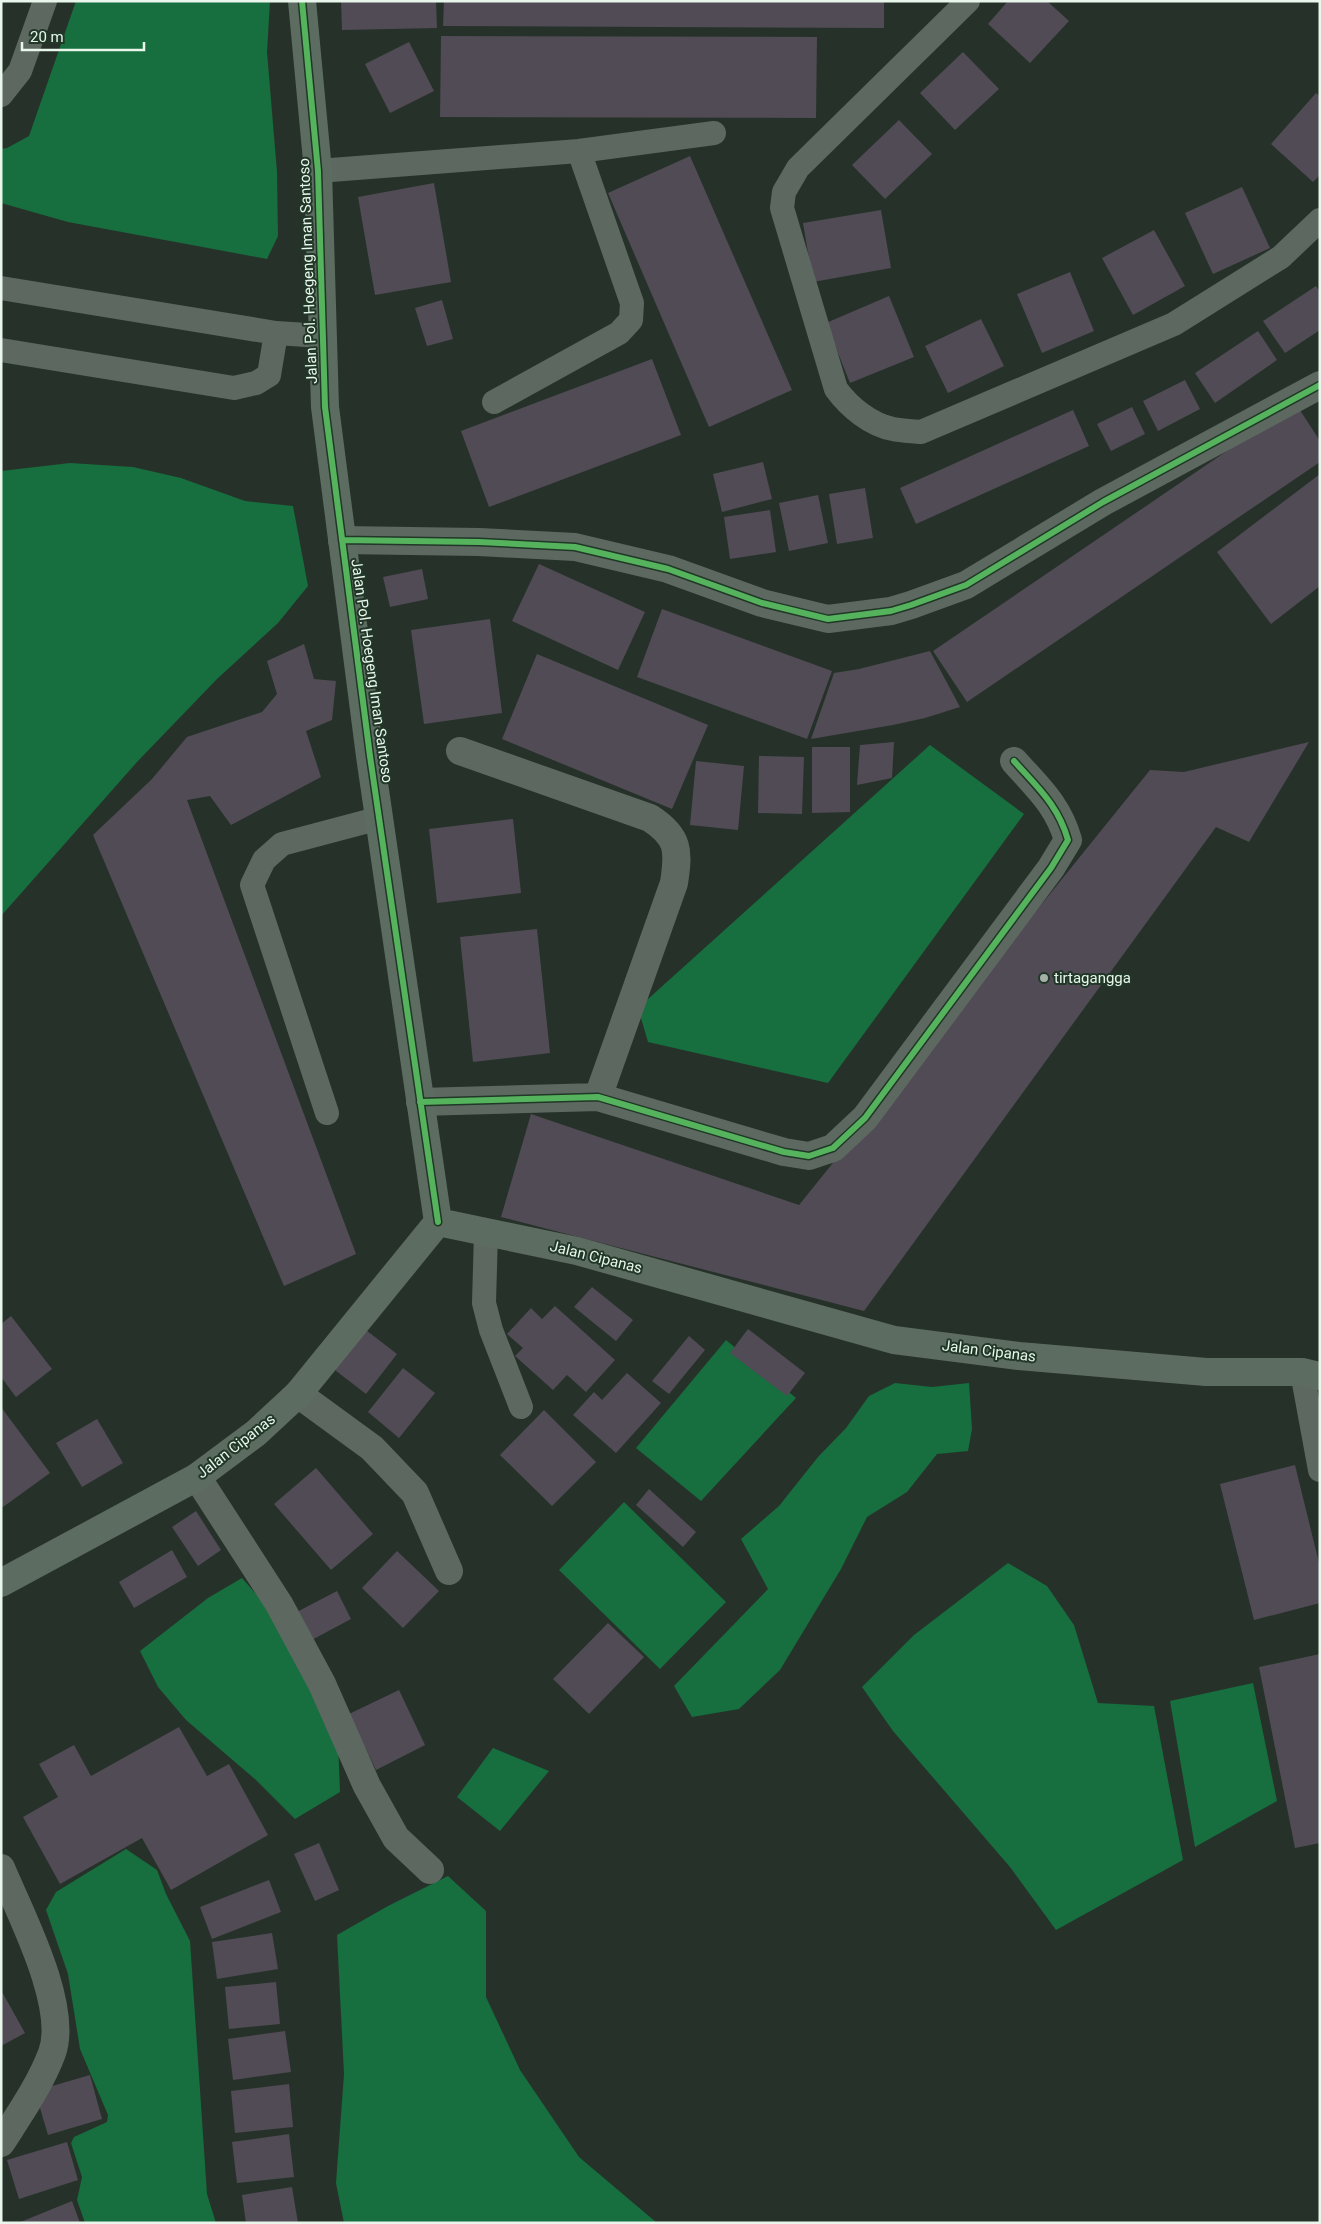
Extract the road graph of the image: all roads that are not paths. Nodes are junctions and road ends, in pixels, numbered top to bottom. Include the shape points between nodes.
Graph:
1 (45, 1) edge
2 (302, 1) edge
3 (968, 1) edge
4 (1, 95) edge
5 (714, 133) dead end
6 (579, 151) junction
7 (318, 171) junction
8 (1320, 220) edge
9 (1, 288) edge
10 (276, 333) junction
11 (322, 336) junction
12 (1, 350) edge
13 (1320, 385) edge
14 (494, 402) dead end
15 (342, 540) junction
16 (460, 751) dead end
17 (1014, 762) dead end
18 (380, 818) junction
19 (598, 1098) junction
20 (420, 1102) junction
21 (327, 1113) dead end
22 (438, 1222) junction
23 (486, 1232) junction
24 (1311, 1374) edge
25 (298, 1394) junction
26 (521, 1407) dead end
27 (1320, 1470) edge
28 (197, 1477) junction
29 (449, 1571) dead end
30 (1, 1583) edge
31 (1, 1868) edge
32 (430, 1870) dead end
33 (1, 2143) edge

1 - 4 lane via 20,71
2 - 7 street, Jalan Pol. Hoegeng Iman Santoso
3 - 8 lane via 798,168 784,192 782,208 836,389 846,402 866,417 892,429 920,432 1174,324 1281,257
5 - 6 lane
6 - 7 lane
6 - 14 lane via 632,303 631,320 619,333
7 - 11 street, Jalan Pol. Hoegeng Iman Santoso
9 - 10 lane
10 - 11 lane
10 - 12 lane via 270,375 256,383 234,388
11 - 15 street, Jalan Pol. Hoegeng Iman Santoso via 325,407
13 - 15 street via 1102,502 966,585 891,610 828,619 762,603 668,569 575,547
15 - 18 street, Jalan Pol. Hoegeng Iman Santoso
16 - 19 street via 650,818 666,828 674,842 678,860 674,883
17 - 19 street via 1051,803 1062,820 1068,840 1051,868 865,1118 833,1148 809,1156 784,1152
18 - 20 street, Jalan Pol. Hoegeng Iman Santoso
18 - 21 lane via 282,844 264,860 252,885
19 - 20 street
20 - 22 street, Jalan Pol. Hoegeng Iman Santoso
22 - 23 street, Jalan Cipanas
22 - 25 street, Jalan Cipanas
23 - 24 street, Jalan Cipanas via 577,1251 894,1340 1019,1356 1206,1372
23 - 26 lane via 484,1303
24 - 27 lane
25 - 28 street, Jalan Cipanas via 256,1433
25 - 29 street via 372,1448 415,1493
28 - 30 street, Jalan Cipanas
28 - 32 street via 279,1604 322,1684 368,1786 396,1838
31 - 33 street via 50,1985 56,2018 53,2052

